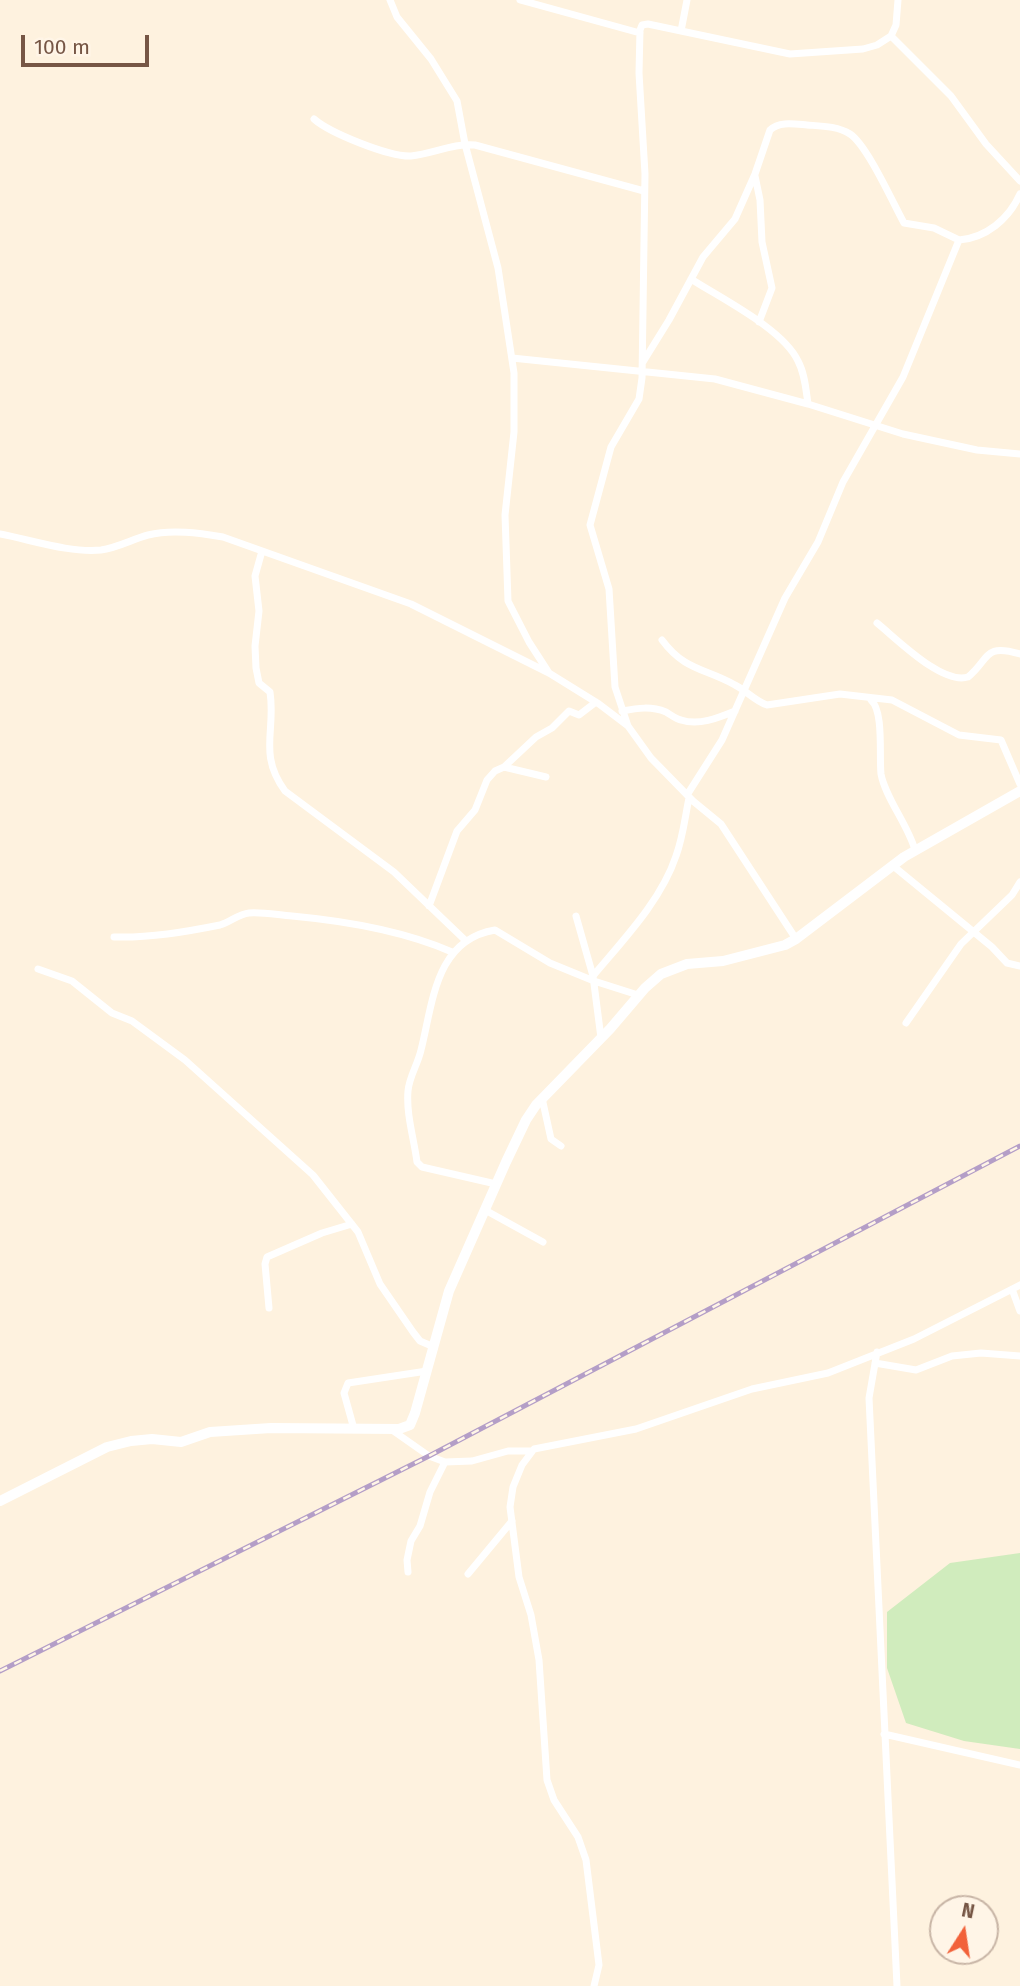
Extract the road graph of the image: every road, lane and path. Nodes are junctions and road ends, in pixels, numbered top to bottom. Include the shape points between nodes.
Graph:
1 (390, 0) edge
2 (520, 0) edge
3 (687, 0) edge
4 (898, 0) edge
5 (681, 31) junction
6 (640, 33) junction
7 (891, 36) junction
8 (314, 119) dead end
9 (465, 144) junction
10 (755, 174) junction
11 (1020, 181) edge
12 (644, 191) junction
13 (1020, 194) edge
14 (959, 240) junction
15 (691, 279) junction
16 (759, 322) junction
17 (512, 358) junction
18 (642, 367) junction
19 (808, 404) junction
20 (874, 425) junction
21 (1020, 454) edge
22 (0, 534) edge
23 (262, 551) junction
24 (877, 623) dead end
25 (662, 640) dead end
26 (1020, 653) edge
27 (549, 673) junction
28 (744, 690) junction
29 (871, 699) junction
30 (596, 702) junction
31 (622, 712) junction
32 (735, 712) junction
33 (628, 726) junction
34 (504, 767) junction
35 (546, 777) dead end
36 (1020, 784) edge
37 (1020, 791) edge
38 (688, 796) junction
39 (915, 850) junction
40 (892, 865) junction
41 (1020, 882) edge
42 (429, 906) junction
43 (576, 916) dead end
44 (974, 932) junction
45 (114, 937) dead end
46 (796, 939) junction
47 (466, 942) junction
48 (452, 952) junction
49 (1020, 966) edge
50 (38, 969) dead end
51 (593, 979) junction
52 (638, 995) junction
53 (906, 1023) dead end
54 (601, 1038) junction
55 (542, 1098) junction
56 (561, 1146) dead end
57 (496, 1184) junction
58 (485, 1210) junction
59 (352, 1224) junction
60 (543, 1242) dead end
61 (1020, 1286) edge
62 (1012, 1289) junction
63 (270, 1308) dead end
64 (1020, 1311) edge
65 (434, 1347) junction
66 (877, 1352) junction
67 (1020, 1356) edge
68 (875, 1363) junction
69 (427, 1371) junction
70 (354, 1429) junction
71 (392, 1429) junction
72 (531, 1451) junction
73 (445, 1462) junction
74 (0, 1501) edge
75 (512, 1521) junction
76 (408, 1572) dead end
77 (468, 1574) dead end
78 (884, 1734) junction
79 (1020, 1765) edge
80 (594, 1986) edge
81 (897, 1986) edge

1 - 9 street via 397,17 451,88
2 - 6 street
3 - 5 street
4 - 7 street
5 - 6 street via 648,24 642,25
5 - 7 street via 790,54 863,49
6 - 12 street
7 - 11 street via 951,96
8 - 9 street via 341,135 405,156
9 - 12 street
9 - 17 street via 498,268
10 - 14 street via 773,126 840,130 854,137 904,223 934,228
10 - 15 street via 735,219
10 - 16 street via 772,288
12 - 18 street
13 - 14 street via 984,234
14 - 20 street via 903,377
15 - 16 street
15 - 18 street
16 - 19 street via 797,359
17 - 18 street
17 - 27 street via 514,432 505,515 508,601
18 - 19 street via 715,379
18 - 31 street via 639,399 614,437 590,517 609,589 615,687
19 - 20 street
20 - 21 street via 977,450
20 - 28 street via 833,502 818,542 785,598
22 - 23 street via 104,550 150,534 197,532
23 - 27 street via 411,604
23 - 42 street via 255,576 256,668 259,683 270,692 272,771 285,791 394,872
24 - 26 street via 932,667 955,678 968,677 985,655 995,650
25 - 28 street via 687,665
27 - 30 street
28 - 29 street via 767,705 833,695
28 - 32 street
29 - 36 street via 898,702 961,736 1001,740
29 - 39 street via 878,710 882,778
30 - 33 street
30 - 34 street via 579,715 565,712
31 - 32 street via 654,708 693,721
31 - 33 street
32 - 38 street
33 - 38 street
34 - 35 street
34 - 42 street via 487,780 475,810 457,831
37 - 39 street
38 - 46 street via 721,824
38 - 51 street via 670,871 643,915
39 - 40 street
40 - 44 street
40 - 46 street
41 - 44 street
42 - 47 street
43 - 51 street
44 - 49 street via 1007,963
44 - 53 street
45 - 48 street via 153,937 221,924 248,913 333,921 401,934
46 - 52 street via 723,961 674,968
47 - 48 street
47 - 51 street via 500,931 550,963
48 - 57 street via 428,1011 408,1092 417,1161 422,1167
50 - 59 street via 72,981 185,1060 313,1175
51 - 52 street
51 - 54 street
52 - 54 street
54 - 55 street
55 - 56 street via 551,1139
55 - 57 street via 526,1120
57 - 58 street
58 - 60 street
58 - 65 street via 449,1291
59 - 63 street via 267,1257
59 - 65 street via 380,1284 419,1341
61 - 62 street
62 - 64 street
62 - 66 street via 951,1322
65 - 69 street
66 - 68 street
66 - 72 street via 828,1373 752,1389 661,1422
67 - 68 street via 951,1356 916,1370
68 - 78 street via 869,1398
69 - 70 street via 348,1383 344,1393
69 - 71 street via 412,1422
70 - 71 street
70 - 74 street via 271,1428 210,1432 181,1442 131,1441 107,1447
71 - 73 street
72 - 73 street
72 - 75 street via 513,1487
73 - 76 street via 411,1541
75 - 77 street
75 - 80 street via 519,1577 539,1660 547,1780 578,1837 588,1871 598,1965
78 - 79 street
78 - 81 street

